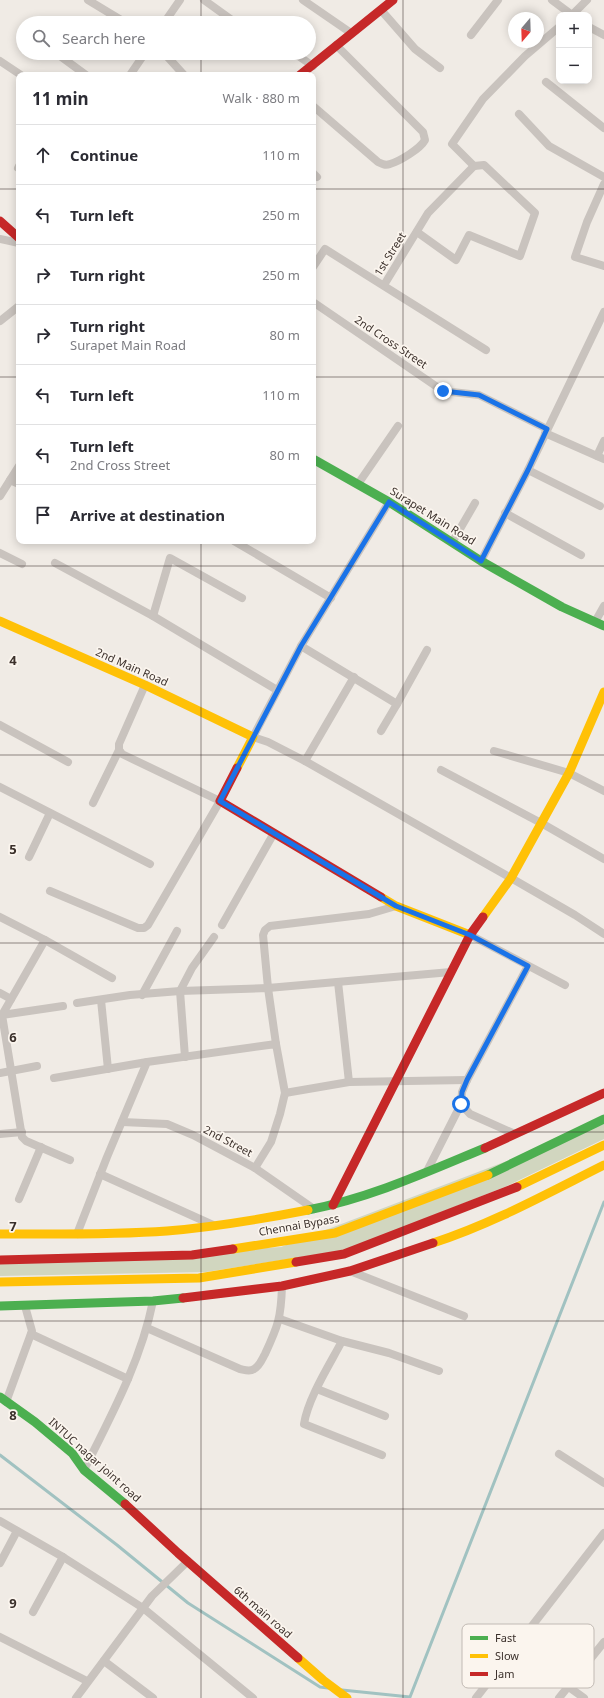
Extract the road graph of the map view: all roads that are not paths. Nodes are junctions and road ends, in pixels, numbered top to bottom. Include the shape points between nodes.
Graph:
1 (88, 0) edge
2 (180, 0) edge
3 (204, 0) edge
4 (303, 0) edge
5 (498, 0) edge
6 (552, 0) edge
7 (587, 0) edge
8 (390, 1) edge
9 (381, 10) junction
10 (568, 12) edge
11 (575, 12) edge
12 (114, 16) edge
13 (169, 16) edge
14 (226, 16) edge
15 (592, 29) edge
16 (556, 30) edge
17 (351, 33) junction
18 (604, 35) edge
19 (471, 36) dead end
20 (336, 45) junction
21 (66, 60) edge
22 (140, 60) edge
23 (170, 60) edge
24 (304, 60) edge
25 (0, 61) edge
26 (313, 66) junction
27 (440, 68) dead end
28 (16, 72) edge
29 (82, 72) edge
30 (132, 72) edge
31 (181, 72) edge
32 (304, 72) edge
33 (546, 82) dead end
34 (316, 109) edge
35 (519, 114) dead end
36 (604, 128) edge
37 (474, 166) junction
38 (604, 177) edge
39 (604, 184) edge
40 (0, 221) edge
41 (417, 232) junction
42 (16, 235) edge
43 (0, 239) edge
44 (16, 242) edge
45 (316, 262) edge
46 (604, 266) edge
47 (384, 286) junction
48 (316, 304) edge
49 (16, 308) edge
50 (604, 312) edge
51 (0, 320) edge
52 (486, 350) dead end
53 (398, 426) dead end
54 (546, 431) junction
55 (604, 441) edge
56 (600, 458) edge
57 (316, 461) edge
58 (528, 470) junction
59 (16, 471) edge
60 (10, 480) junction
61 (16, 483) edge
62 (358, 484) junction
63 (0, 496) edge
64 (389, 502) junction
65 (475, 503) dead end
66 (600, 506) dead end
67 (505, 513) junction
68 (453, 542) junction
69 (239, 544) edge
70 (0, 553) edge
71 (581, 555) dead end
72 (481, 561) junction
73 (55, 563) dead end
74 (22, 564) dead end
75 (242, 598) dead end
76 (331, 598) junction
77 (604, 606) edge
78 (153, 616) junction
79 (0, 621) edge
80 (595, 622) junction
81 (604, 626) edge
82 (301, 646) junction
83 (427, 650) dead end
84 (354, 676) junction
85 (145, 685) junction
86 (277, 690) junction
87 (604, 692) edge
88 (398, 704) junction
89 (0, 725) edge
90 (380, 731) dead end
91 (253, 737) junction
92 (119, 750) junction
93 (494, 751) dead end
94 (68, 762) dead end
95 (305, 762) junction
96 (441, 770) dead end
97 (569, 773) junction
98 (0, 787) edge
99 (604, 791) edge
100 (220, 801) junction
101 (94, 803) dead end
102 (50, 813) junction
103 (542, 824) junction
104 (274, 833) junction
105 (29, 857) dead end
106 (604, 859) edge
107 (150, 864) dead end
108 (511, 878) junction
109 (50, 891) dead end
110 (396, 906) junction
111 (0, 917) edge
112 (222, 925) dead end
113 (177, 931) dead end
114 (604, 934) edge
115 (470, 935) junction
116 (214, 937) dead end
117 (45, 940) junction
118 (528, 966) junction
119 (451, 972) junction
120 (112, 978) dead end
121 (338, 982) junction
122 (565, 985) dead end
123 (268, 988) junction
124 (180, 991) junction
125 (0, 993) edge
126 (142, 994) junction
127 (11, 999) junction
128 (101, 1000) junction
129 (77, 1003) dead end
130 (63, 1006) dead end
131 (1, 1015) edge
132 (276, 1044) junction
133 (185, 1057) junction
134 (147, 1062) junction
135 (37, 1066) dead end
136 (108, 1069) junction
137 (11, 1072) junction
138 (0, 1073) edge
139 (54, 1078) dead end
140 (467, 1080) junction
141 (395, 1081) junction
142 (349, 1082) junction
143 (285, 1093) junction
144 (604, 1093) edge
145 (461, 1104) junction
146 (604, 1119) edge
147 (122, 1122) junction
148 (22, 1132) junction
149 (0, 1134) edge
150 (515, 1134) junction
151 (604, 1144) edge
152 (41, 1147) junction
153 (70, 1160) dead end
154 (604, 1165) edge
155 (254, 1168) junction
156 (427, 1171) junction
157 (100, 1174) junction
158 (19, 1199) dead end
159 (332, 1205) junction
160 (314, 1209) junction
161 (214, 1225) junction
162 (0, 1234) edge
163 (77, 1234) junction
164 (0, 1260) edge
165 (350, 1271) junction
166 (0, 1282) edge
167 (282, 1286) junction
168 (153, 1301) junction
169 (0, 1306) edge
170 (25, 1306) junction
171 (464, 1316) dead end
172 (280, 1319) junction
173 (147, 1328) junction
174 (31, 1334) junction
175 (342, 1341) junction
176 (439, 1370) dead end
177 (128, 1379) junction
178 (317, 1389) junction
179 (3, 1399) edge
180 (385, 1416) dead end
181 (559, 1454) dead end
182 (382, 1455) dead end
183 (84, 1470) junction
184 (604, 1483) edge
185 (0, 1521) edge
186 (17, 1531) junction
187 (604, 1533) edge
188 (64, 1556) junction
189 (188, 1561) junction
190 (0, 1563) edge
191 (142, 1608) junction
192 (32, 1612) dead end
193 (534, 1624) edge
194 (0, 1637) edge
195 (604, 1642) edge
196 (594, 1654) edge
197 (104, 1661) junction
198 (87, 1681) junction
199 (484, 1688) edge
200 (566, 1688) edge
201 (571, 1688) edge
202 (76, 1698) edge
203 (153, 1698) edge
204 (253, 1698) edge
205 (347, 1698) edge
206 (476, 1698) edge
207 (559, 1698) edge
208 (584, 1698) edge

1 - 12 street
2 - 13 street
3 - 14 street
4 - 17 street
5 - 19 street
6 - 10 street
7 - 11 street
8 - 9 main road
9 - 17 main road
9 - 27 street via 415,48
15 - 18 street
16 - 37 street via 525,56 483,100 452,144
17 - 20 main road
20 - 26 main road
20 - 34 street via 423,132 425,140 422,147 384,165
21 - 29 street
22 - 30 street
23 - 31 street
24 - 26 street
25 - 28 street
26 - 32 main road
33 - 36 street
35 - 38 street via 549,146
37 - 41 street, 1st Street via 428,213
37 - 41 street via 484,165 535,213 520,256 469,235 456,260
39 - 46 street via 575,257
40 - 42 main road
41 - 47 street, 1st Street
43 - 44 street
45 - 47 street, 1st Street via 325,249
47 - 52 street
48 - 54 street, 2nd Cross Street via 443,391 479,395
49 - 51 street
50 - 54 street
53 - 62 street
54 - 56 street, 2nd Cross Street
54 - 58 street
55 - 56 street
57 - 62 main road, Surapet Main Road
58 - 66 street
58 - 67 street
59 - 60 street
60 - 61 street
60 - 63 street
62 - 64 main road, Surapet Main Road
64 - 68 main road, Surapet Main Road
64 - 76 street
65 - 68 street
67 - 71 street
67 - 72 street
68 - 72 main road, Surapet Main Road
69 - 76 street
70 - 74 street
72 - 80 main road, Surapet Main Road via 562,607
73 - 78 street
75 - 78 street via 170,558
76 - 82 street
77 - 80 street
78 - 86 street
79 - 85 main road, 2nd Main Road
80 - 81 main road, Surapet Main Road
82 - 84 street
82 - 86 street
83 - 88 street
84 - 88 street
84 - 95 street
85 - 91 main road, 2nd Main Road
85 - 92 street via 119,744
86 - 91 street
87 - 97 main road
88 - 90 street
89 - 94 street
91 - 95 street
91 - 100 main road
92 - 100 street via 122,754
92 - 101 street
93 - 97 street
95 - 108 street
96 - 103 street
97 - 99 street
97 - 103 main road
98 - 102 street
100 - 104 main road
100 - 109 street via 144,928 138,928
102 - 105 street
102 - 107 street
103 - 106 street
103 - 108 main road
104 - 110 main road
104 - 112 street
108 - 114 street
108 - 115 main road
110 - 115 main road
110 - 123 street via 370,914 270,926 263,935
111 - 117 street
113 - 126 street
115 - 118 street
115 - 119 main road
116 - 124 street via 192,968
117 - 120 street
117 - 127 street
118 - 122 street
118 - 140 street
119 - 121 street
119 - 141 main road
121 - 123 street
121 - 142 street
123 - 124 street
123 - 132 street
124 - 126 street
124 - 133 street
125 - 127 street
126 - 128 street
127 - 131 street
128 - 129 street
128 - 136 street
130 - 131 street
131 - 137 street
132 - 133 street
132 - 143 street
133 - 134 street
134 - 136 street
134 - 147 street
135 - 137 street
136 - 139 street
137 - 138 street
137 - 148 street
140 - 141 street
140 - 145 street
141 - 142 street
141 - 159 main road
142 - 143 street
143 - 155 street via 271,1142
144 - 150 main road
145 - 150 street via 470,1114
145 - 156 street
146 - 164 main road, Chennai Bypass via 474,1181 335,1233 192,1255
147 - 155 street, 2nd Street via 167,1124
147 - 157 street
148 - 149 street
148 - 152 street via 23,1139
150 - 156 main road
151 - 166 main road via 511,1190 344,1254 199,1278
152 - 153 street
152 - 158 street
154 - 165 main road via 458,1235
155 - 160 street, 2nd Street
156 - 159 main road via 386,1188
157 - 161 street
157 - 163 street
159 - 160 main road
160 - 161 main road via 258,1220
161 - 163 main road via 166,1231
162 - 163 main road
165 - 167 main road
165 - 171 street
167 - 168 main road
167 - 172 street
168 - 170 main road
168 - 173 street
169 - 170 main road
170 - 174 street
172 - 173 street via 259,1366 248,1371
172 - 175 street
173 - 177 street
174 - 177 street
174 - 179 street
175 - 176 street
175 - 178 street
177 - 183 street
178 - 180 street
178 - 182 street via 304,1424
179 - 183 main road, INTUC nagar joint road via 72,1453
181 - 184 street
183 - 189 main road, INTUC nagar joint road
185 - 186 street
186 - 188 street
186 - 190 street
187 - 193 street
188 - 191 street
188 - 192 street
189 - 191 street
189 - 205 main road, 6th main road via 323,1680
191 - 197 street
191 - 204 street
194 - 198 street
195 - 196 street
197 - 198 street
197 - 203 street
198 - 202 street
199 - 206 street
200 - 207 street
201 - 208 street

